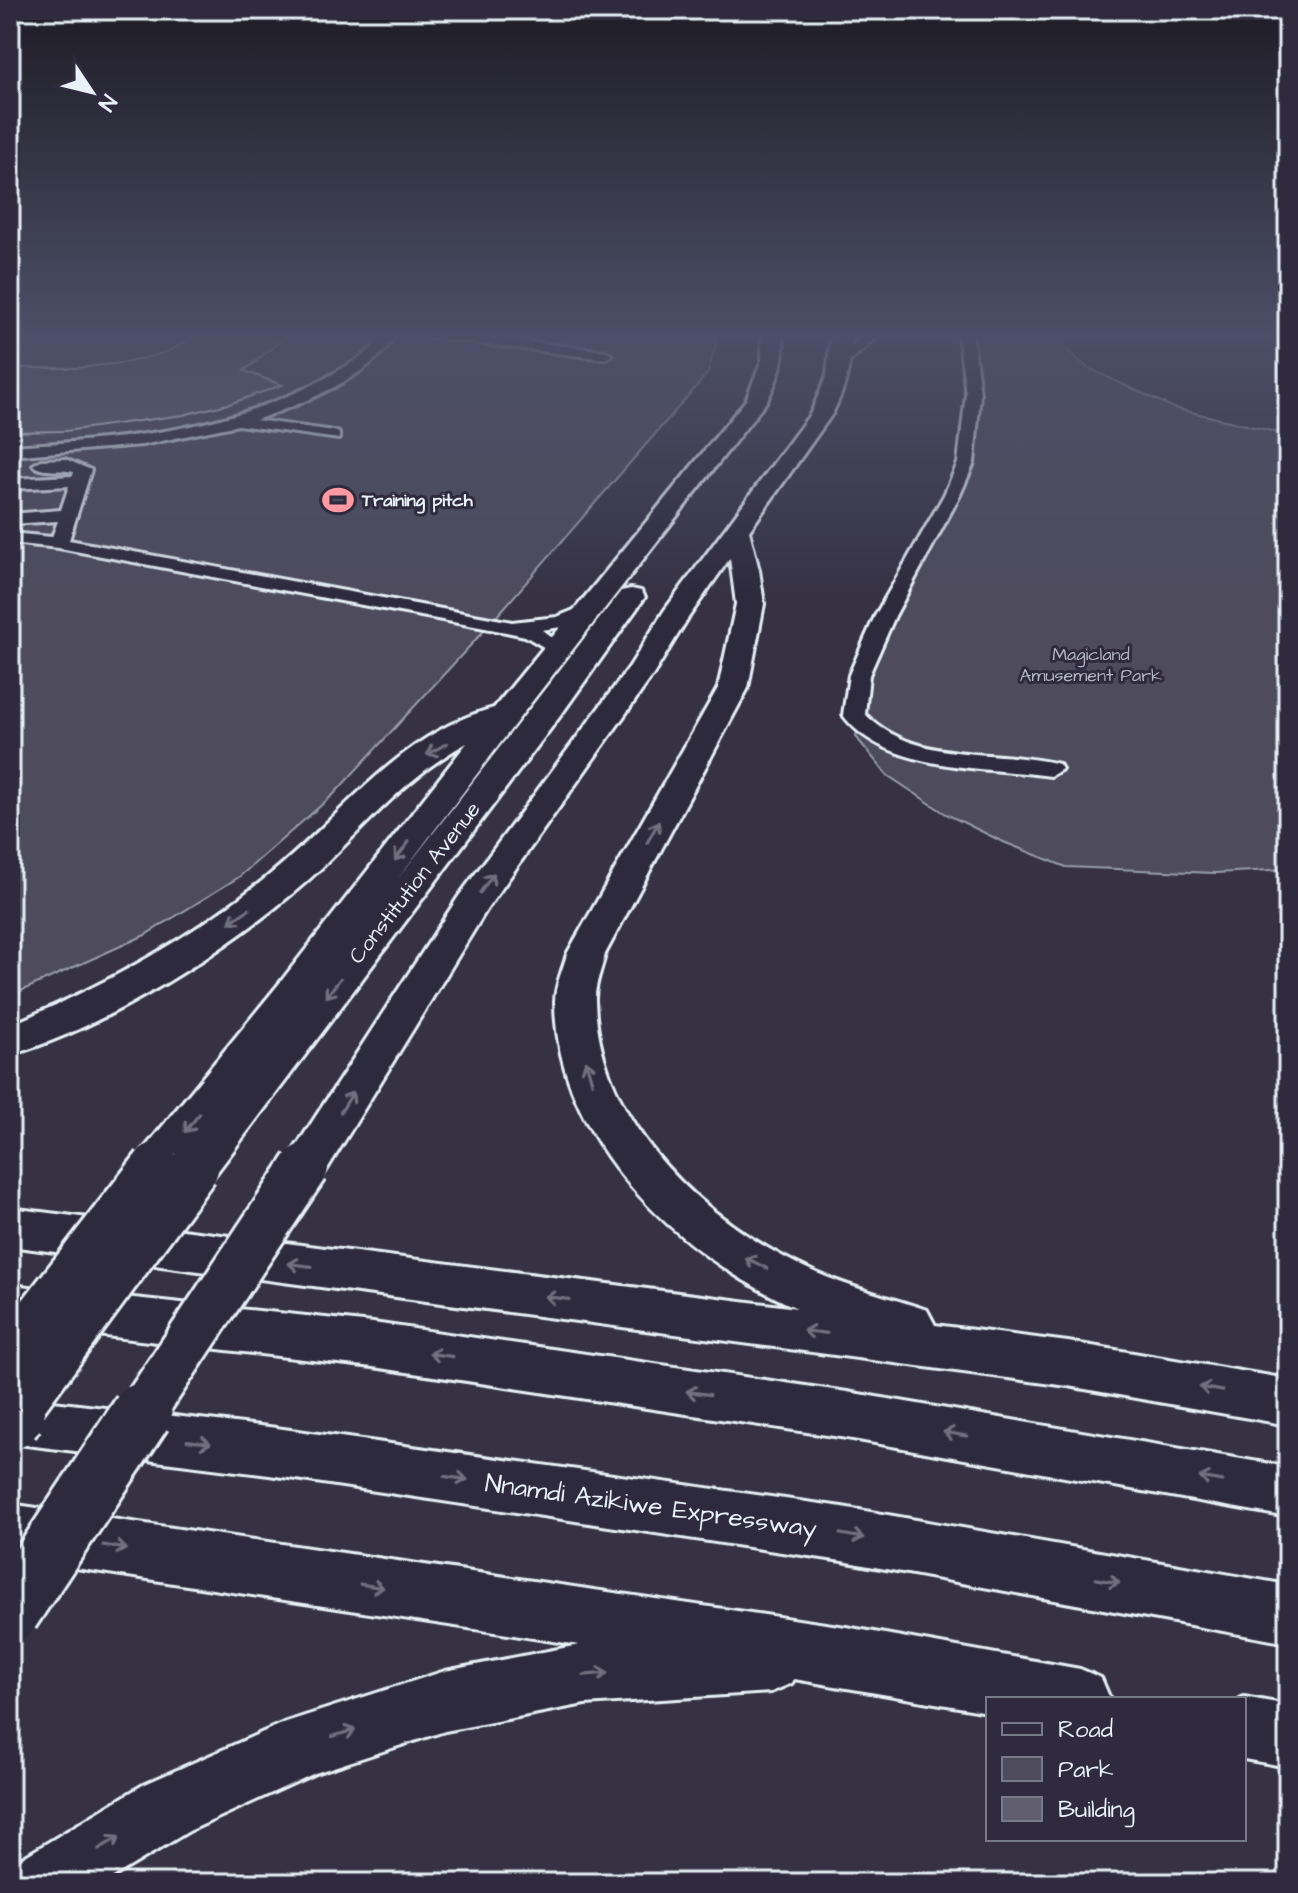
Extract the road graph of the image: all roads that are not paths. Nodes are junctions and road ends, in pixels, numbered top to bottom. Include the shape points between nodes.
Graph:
1 (231, 421) edge
2 (235, 421) edge
3 (740, 421) edge
4 (760, 421) edge
5 (816, 421) edge
6 (970, 421) edge
7 (334, 436) dead end
8 (10, 451) edge
9 (10, 467) edge
10 (10, 484) edge
11 (76, 488) junction
12 (10, 501) edge
13 (67, 515) junction
14 (10, 519) edge
15 (736, 531) junction
16 (10, 538) edge
17 (59, 543) junction
18 (591, 609) junction
19 (506, 626) junction
20 (554, 653) junction
21 (525, 706) junction
22 (1051, 769) dead end
23 (10, 1041) edge
24 (243, 1060) junction
25 (237, 1113) junction
26 (175, 1167) junction
27 (10, 1227) edge
28 (10, 1305) edge
29 (10, 1354) edge
30 (1068, 1364) junction
31 (1288, 1402) edge
32 (10, 1420) edge
33 (1288, 1492) edge
34 (10, 1531) edge
35 (10, 1612) edge
36 (1288, 1614) edge
37 (846, 1657) junction
38 (1069, 1697) edge
39 (1246, 1728) edge
40 (1288, 1736) edge
41 (42, 1883) edge

1 - 8 lane via 125,441
2 - 7 lane
3 - 18 highway
4 - 21 highway, Constitution Avenue via 585,661
5 - 15 highway
6 - 22 lane via 966,463 885,616 859,675 854,715 867,730 901,750
9 - 11 lane via 76,465 83,470
10 - 11 lane
11 - 12 lane
11 - 13 lane
13 - 14 lane
13 - 17 lane
30 -> 15 highway via 876,1317 737,1254 671,1200 636,1161 596,1100 575,1000 586,954 733,688 750,604
35 -> 15 highway, bridge via 472,904
16 - 17 lane
17 - 19 lane
18 - 19 lane via 561,622
18 - 20 highway
19 - 20 lane via 532,632
20 - 21 highway
21 -> 23 highway via 481,724 399,774 308,862 234,919 152,971
21 -> 24 highway
21 -> 25 highway, Constitution Avenue
24 - 25 highway
24 -> 26 highway
25 - 26 highway, Constitution Avenue
26 - 29 highway, bridge
26 - 32 highway, Constitution Avenue, bridge
30 -> 27 highway
33 -> 28 highway via 847,1415 373,1345
31 -> 30 highway
32 -> 36 highway, Nnamdi Azikiwe Expressway via 269,1451 826,1532
34 -> 37 highway
37 - 38 highway
41 -> 37 highway via 166,1808 308,1744 445,1701 585,1674
39 - 40 highway

